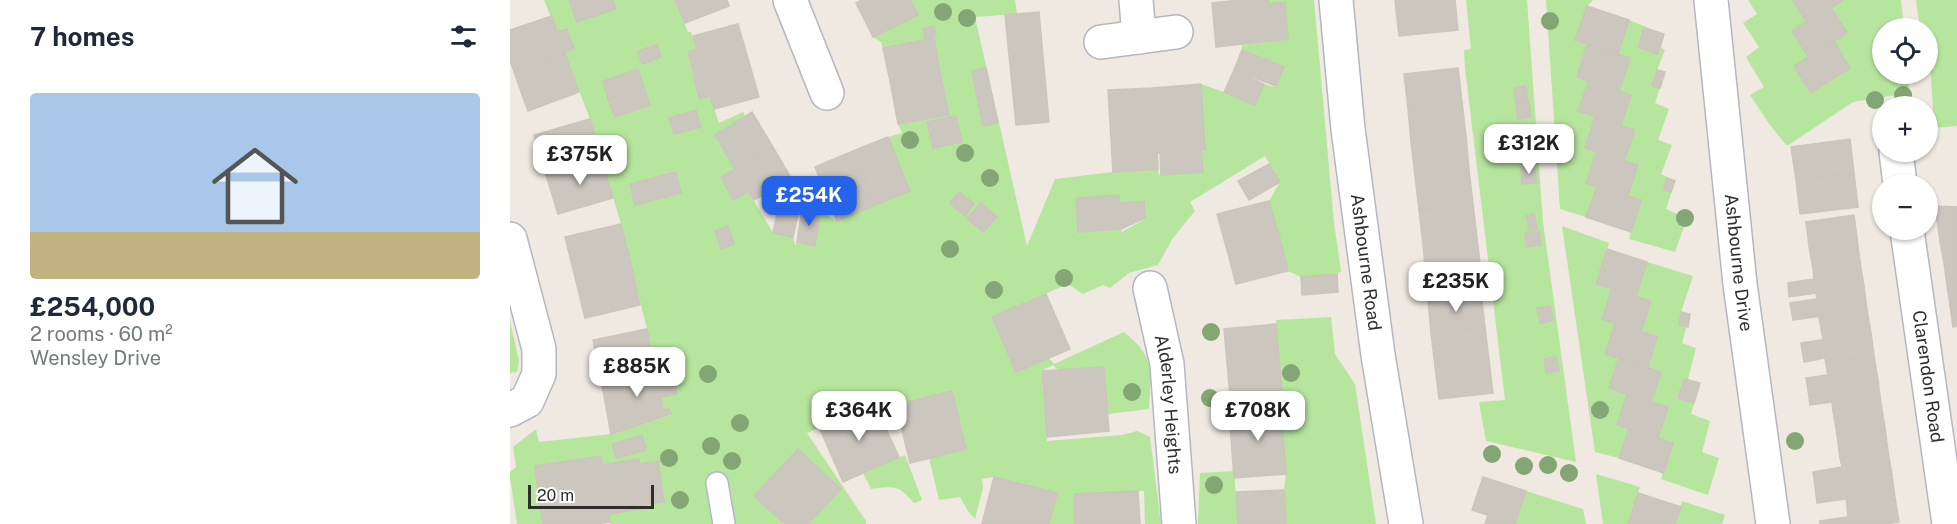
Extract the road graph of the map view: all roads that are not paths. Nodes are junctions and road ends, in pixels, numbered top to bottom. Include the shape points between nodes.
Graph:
1 (790, 0) edge
2 (1136, 0) edge
3 (1336, 0) edge
4 (1711, 0) edge
5 (1176, 32) dead end
6 (1139, 37) junction
7 (1101, 42) dead end
8 (827, 93) dead end
9 (510, 239) edge
10 (1908, 240) edge
11 (1150, 288) dead end
12 (510, 410) edge
13 (717, 483) dead end
14 (724, 524) edge
15 (1179, 524) edge
16 (1406, 524) edge
17 (1773, 524) edge
18 (1949, 524) edge

1 - 8 street
2 - 6 street
3 - 16 street, Ashbourne Road via 1348,129 1378,356
4 - 17 street, Ashbourne Drive via 1740,284
5 - 6 street
6 - 7 street
9 - 12 street via 539,349 539,374 527,401
10 - 18 street, Clarendon Road
11 - 15 street, Alderley Heights via 1167,364
13 - 14 lane

